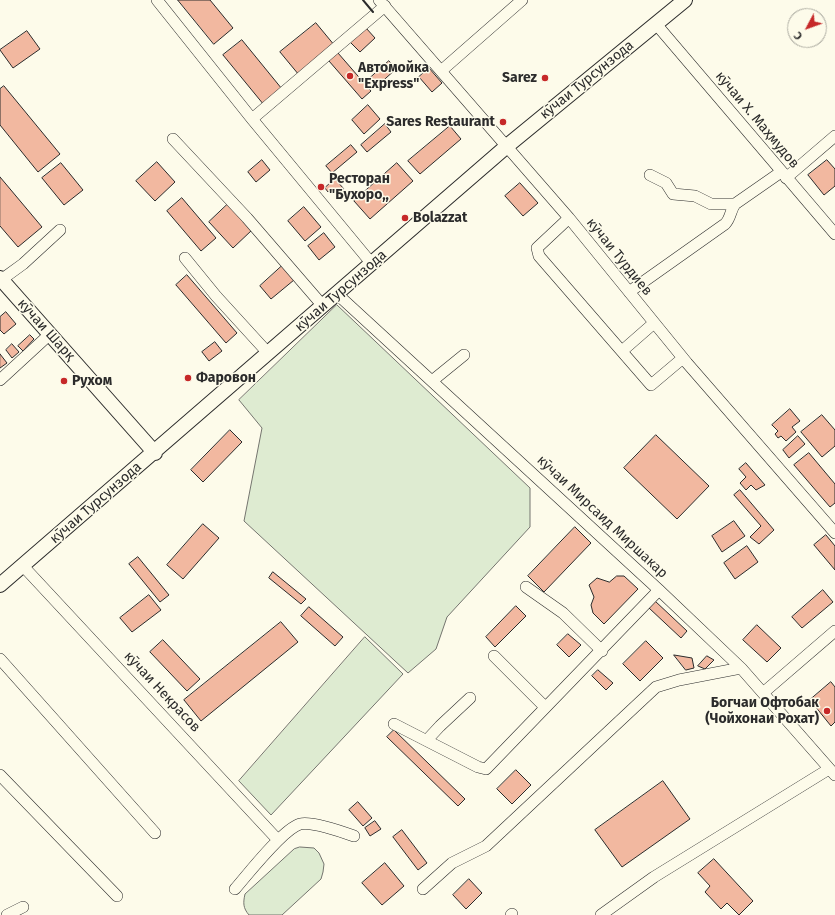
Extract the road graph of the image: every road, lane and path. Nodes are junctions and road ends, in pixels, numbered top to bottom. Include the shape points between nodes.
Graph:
1 (157, 0) edge
2 (522, 0) edge
3 (685, 0) edge
4 (383, 3) edge
5 (656, 24) junction
6 (441, 71) junction
7 (252, 120) junction
8 (835, 136) edge
9 (173, 139) dead end
10 (507, 146) junction
11 (650, 175) dead end
12 (784, 175) junction
13 (735, 204) junction
14 (569, 218) junction
15 (60, 230) dead end
16 (835, 234) edge
17 (185, 258) dead end
18 (372, 264) junction
19 (1, 279) edge
20 (629, 292) junction
21 (337, 294) junction
22 (323, 306) junction
23 (654, 323) junction
24 (50, 334) junction
25 (622, 351) junction
26 (268, 353) junction
27 (464, 355) dead end
28 (683, 358) junction
29 (0, 380) edge
30 (432, 381) junction
31 (155, 453) junction
32 (835, 533) edge
33 (23, 566) junction
34 (0, 585) edge
35 (526, 587) dead end
36 (660, 590) junction
37 (835, 631) edge
38 (602, 650) junction
39 (494, 656) dead end
40 (0, 659) edge
41 (741, 668) junction
42 (763, 693) junction
43 (470, 698) dead end
44 (545, 707) junction
45 (394, 724) dead end
46 (427, 740) junction
47 (832, 772) edge
48 (0, 776) edge
49 (156, 833) dead end
50 (354, 836) dead end
51 (277, 839) junction
52 (235, 889) dead end
53 (423, 889) dead end
54 (117, 896) dead end
55 (23, 907) dead end
56 (7, 915) edge
57 (601, 915) edge

1 - 7 street
2 - 6 street
3 - 5 main road, кӯчаи Турсунзода
4 - 6 street, кӯчаи Турдиев
4 - 7 street
5 - 10 main road, кӯчаи Турсунзода
5 - 12 street, кӯчаи Х. Маҳмудов
6 - 10 street, кӯчаи Турдиев
7 - 18 street
8 - 12 street
9 - 22 street via 247,218
10 - 14 street, кӯчаи Турдиев
10 - 18 main road, кӯчаи Турсунзода
11 - 13 street via 666,183 673,194 695,196 711,204
12 - 13 street
12 - 16 street, кӯчаи Х. Маҳмудов
13 - 20 street via 730,220
14 - 20 street, кӯчаи Турдиев
14 - 25 street via 540,245 537,251
15 - 19 street via 23,264
17 - 26 street
18 - 21 main road, кӯчаи Турсунзода
19 - 24 main road, кӯчаи Шарқ
20 - 23 street, кӯчаи Турдиев
21 - 22 main road, кӯчаи Турсунзода
21 - 30 street, кӯчаи Мирсаид Миршакар
22 - 26 main road, кӯчаи Турсунзода
23 - 25 street
23 - 28 street, кӯчаи Турдиев
24 - 29 street
24 - 31 main road, кӯчаи Шарқ
25 - 28 street via 651,385
26 - 31 main road, кӯчаи Турсунзода
27 - 30 street
28 - 32 street, кӯчаи Турдиев
30 - 36 street, кӯчаи Мирсаид Миршакар
31 - 33 main road, кӯчаи Турсунзода
33 - 34 main road, кӯчаи Турсунзода
33 - 51 street, кӯчаи Некрасов
35 - 38 street via 563,613
36 - 38 street
36 - 41 street, кӯчаи Мирсаид Миршакар
37 - 42 street
38 - 44 street
39 - 44 street
40 - 49 street
41 - 42 street, кӯчаи Мирсаид Миршакар
41 - 53 street via 656,687 486,846 452,864
42 - 47 street, кӯчаи Мирсаид Миршакар
43 - 46 street
44 - 46 street via 486,769
45 - 46 street
47 - 57 street via 654,877
48 - 54 street
50 - 51 street via 320,826 300,824
51 - 52 street
55 - 56 street

